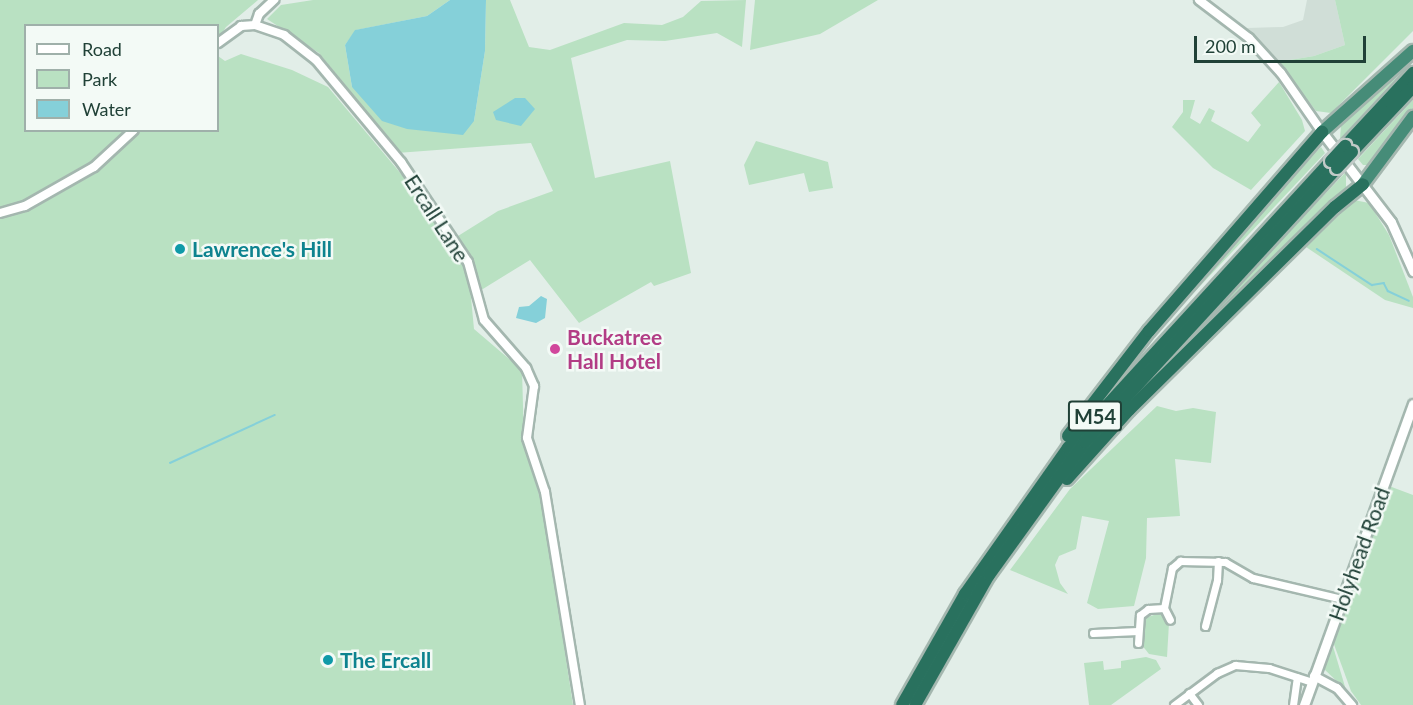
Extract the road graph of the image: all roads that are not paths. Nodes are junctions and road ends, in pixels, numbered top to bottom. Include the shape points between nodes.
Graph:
1 (274, 0) edge
2 (1199, 0) edge
3 (255, 24) junction
4 (219, 42) edge
5 (1413, 51) edge
6 (1413, 73) edge
7 (1413, 87) edge
8 (1413, 117) edge
9 (132, 132) edge
10 (1322, 132) junction
11 (1348, 149) junction
12 (1334, 164) junction
13 (1363, 184) junction
14 (0, 213) edge
15 (1413, 268) edge
16 (1413, 404) edge
17 (1032, 496) junction
18 (1218, 561) junction
19 (1342, 599) junction
20 (1164, 608) junction
21 (963, 617) junction
22 (1170, 620) dead end
23 (1205, 626) dead end
24 (1138, 631) junction
25 (1100, 643) dead end
26 (1138, 643) dead end
27 (1297, 677) junction
28 (1313, 679) junction
29 (1190, 693) junction
30 (580, 705) edge
31 (902, 705) edge
32 (915, 705) edge
33 (1174, 705) edge
34 (1198, 705) edge
35 (1293, 705) edge
36 (1304, 705) edge
37 (1352, 705) edge

1 - 3 street via 259,14
2 - 10 street via 1250,38 1281,73
3 - 4 street via 242,26
3 - 30 street, Ercall Lane via 284,35 316,60 401,162 468,262 484,320 526,368 534,386 527,438 545,492
5 - 10 highway
6 - 11 highway, M54
7 - 11 highway, M54
8 - 13 highway
9 - 14 street via 93,167 25,206
10 - 13 main road
10 - 17 highway, M54 via 1102,389 1055,454
11 - 12 highway, M54, bridge
12 - 17 highway, M54 via 1086,426
12 - 21 highway, M54 via 1085,442 1014,537
13 - 15 main road via 1391,222
13 - 21 highway, M54 via 1335,207 1094,446
16 - 19 main road, Holyhead Road
17 - 31 highway, M54 via 965,594
18 - 19 street via 1253,578
18 - 20 street via 1188,560 1175,565
18 - 23 street via 1217,580 1200,617
19 - 28 main road, Holyhead Road
20 - 22 street
20 - 24 street via 1142,612
21 - 32 highway, M54
24 - 25 street via 1097,634
24 - 26 street
27 - 28 street
27 - 29 street via 1269,668 1236,665
27 - 35 street
28 - 36 main road, Holyhead Road
28 - 37 street via 1336,688
29 - 33 street
29 - 34 street

